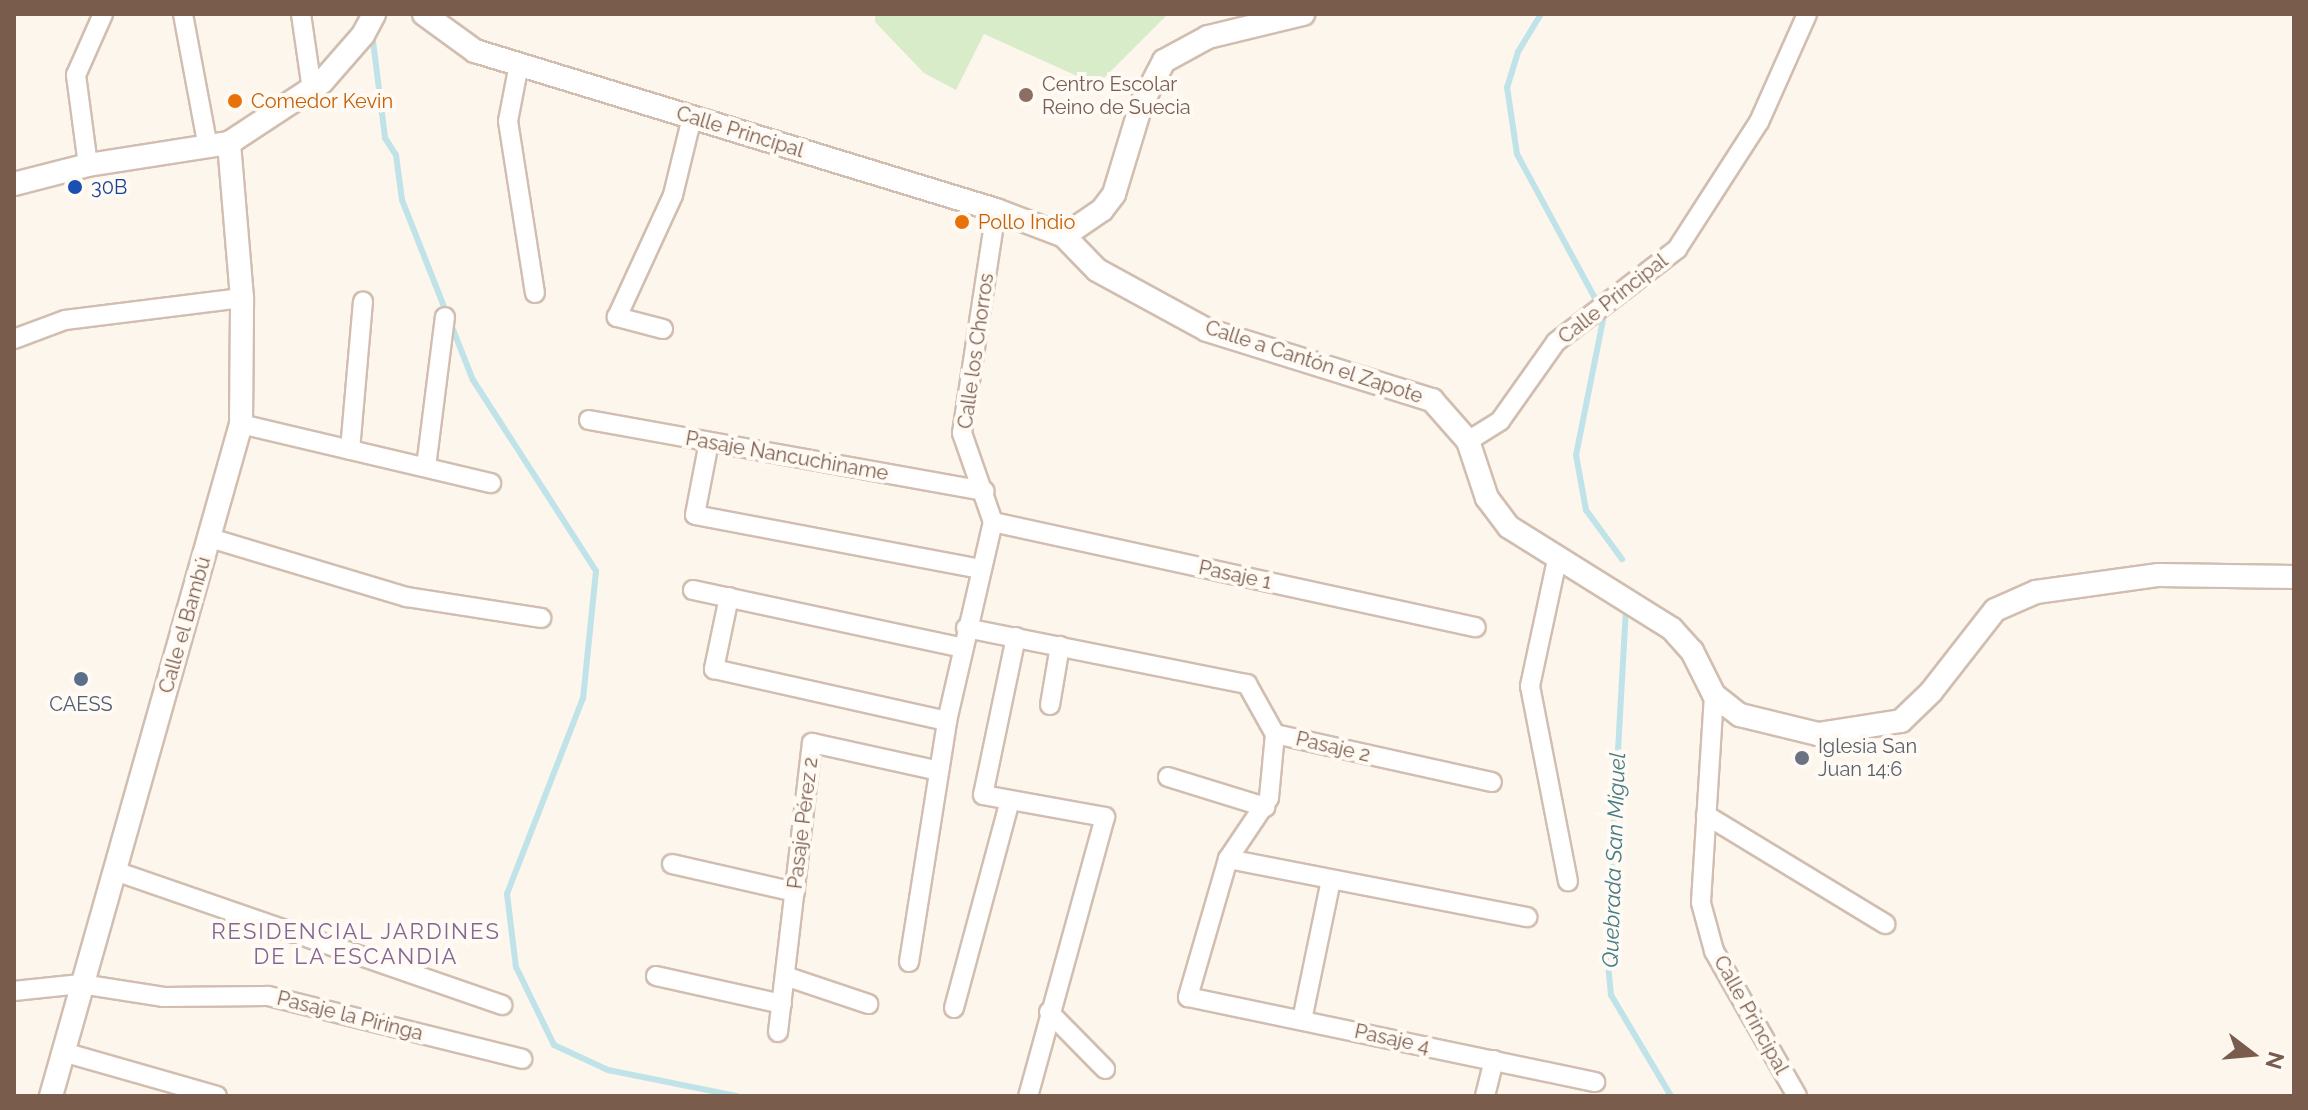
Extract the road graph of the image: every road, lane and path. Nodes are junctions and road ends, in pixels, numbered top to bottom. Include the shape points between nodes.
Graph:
1 (103, 14) edge
2 (183, 14) edge
3 (301, 14) edge
4 (374, 14) edge
5 (424, 14) edge
6 (1303, 14) edge
7 (1807, 14) edge
8 (519, 64) junction
9 (312, 89) junction
10 (692, 117) junction
11 (219, 145) junction
12 (88, 165) junction
13 (14, 184) edge
14 (996, 210) junction
15 (1064, 236) junction
16 (535, 293) dead end
17 (242, 298) junction
18 (363, 302) dead end
19 (445, 317) dead end
20 (663, 329) dead end
21 (14, 339) edge
22 (589, 420) dead end
23 (241, 424) junction
24 (1468, 441) junction
25 (709, 442) junction
26 (350, 450) junction
27 (426, 467) junction
28 (491, 483) dead end
29 (985, 491) junction
30 (993, 522) junction
31 (210, 538) junction
32 (1557, 560) junction
33 (980, 569) junction
34 (2294, 577) edge
35 (693, 590) dead end
36 (729, 597) junction
37 (541, 618) dead end
38 (1476, 627) dead end
39 (966, 628) junction
40 (1016, 637) junction
41 (1060, 646) junction
42 (963, 648) junction
43 (1714, 695) junction
44 (1050, 705) dead end
45 (947, 721) junction
46 (1275, 734) junction
47 (939, 771) junction
48 (1168, 777) dead end
49 (1492, 782) dead end
50 (1010, 800) junction
51 (1265, 807) junction
52 (1706, 815) junction
53 (1228, 859) junction
54 (672, 864) dead end
55 (115, 871) junction
56 (1331, 880) junction
57 (1568, 881) dead end
58 (795, 892) junction
59 (1527, 917) dead end
60 (1885, 924) dead end
61 (909, 962) dead end
62 (656, 976) dead end
63 (785, 976) junction
64 (81, 984) junction
65 (14, 991) edge
66 (782, 1004) junction
67 (868, 1004) dead end
68 (503, 1005) dead end
69 (954, 1008) dead end
70 (1049, 1012) junction
71 (1302, 1020) junction
72 (778, 1032) dead end
73 (63, 1052) junction
74 (522, 1059) dead end
75 (1494, 1060) junction
76 (1105, 1069) dead end
77 (1595, 1082) dead end
78 (51, 1096) edge
79 (217, 1096) edge
80 (1028, 1096) edge
81 (1485, 1096) edge
82 (1797, 1096) edge

1 - 12 street via 76,75
2 - 11 street
3 - 9 street
4 - 9 street via 363,35
5 - 8 street, Calle Principal via 475,51
6 - 15 street via 1208,37 1164,61 1141,105 1114,194 1102,210
7 - 24 street, Calle Principal via 1759,122 1677,249 1556,342 1500,421
8 - 10 street, Calle Principal
8 - 16 street via 508,121
9 - 11 street
10 - 14 street, Calle Principal
10 - 20 street via 673,195 617,317
11 - 12 street
11 - 17 street, Calle el Bambú
12 - 13 street
14 - 15 street, Calle Principal
14 - 29 street, Calle los Chorros via 962,433
15 - 24 street, Calle a Cantón el Zapote via 1097,270 1207,330 1432,400
17 - 21 street via 65,320
17 - 23 street, Calle el Bambú
18 - 26 street
19 - 27 street
22 - 25 street, Pasaje Nancuchiname
23 - 26 street
23 - 31 street, Calle el Bambú
24 - 32 street, Calle a Cantón el Zapote via 1495,511
25 - 29 street, Pasaje Nancuchiname
25 - 33 street via 695,515
26 - 27 street
27 - 28 street
29 - 30 street, Calle los Chorros
30 - 33 street, Calle los Chorros
30 - 38 street, Pasaje 1
31 - 37 street via 407,597
31 - 55 street, Calle el Bambú
32 - 43 street, Calle a Cantón el Zapote via 1672,629 1692,651
32 - 57 street via 1530,686
33 - 39 street, Calle los Chorros
34 - 43 street via 2147,576 2013,599 1995,610 1931,692 1895,723 1818,734 1740,715
35 - 36 street
36 - 42 street
36 - 45 street via 714,669
39 - 40 street, Pasaje 2
39 - 42 street, Calle los Chorros
40 - 41 street, Pasaje 2
40 - 50 street via 983,795
41 - 44 street
41 - 46 street, Pasaje 2 via 1247,684
42 - 45 street, Calle los Chorros
43 - 52 street, Calle Principal
45 - 47 street, Calle los Chorros
46 - 49 street, Pasaje 2
46 - 51 street
47 - 58 street, Pasaje Pérez 2 via 812,743
47 - 61 street, Calle los Chorros
48 - 51 street
50 - 69 street
50 - 70 street via 1105,817
51 - 53 street
52 - 60 street
52 - 82 street, Calle Principal via 1701,903 1714,951
53 - 56 street
53 - 71 street, Pasaje 4 via 1188,997
54 - 58 street
55 - 64 street, Calle el Bambú
55 - 68 street
56 - 59 street
56 - 71 street
58 - 63 street, Pasaje Pérez 2
62 - 66 street
63 - 66 street, Pasaje Pérez 2
63 - 67 street
64 - 65 street, Pasaje la Piringa
64 - 73 street, Calle el Bambú
64 - 74 street, Pasaje la Piringa via 164,997 268,996
66 - 72 street, Pasaje Pérez 2
70 - 76 street
70 - 80 street
71 - 75 street, Pasaje 4
73 - 78 street, Calle el Bambú
73 - 79 street
75 - 77 street, Pasaje 4
75 - 81 street

